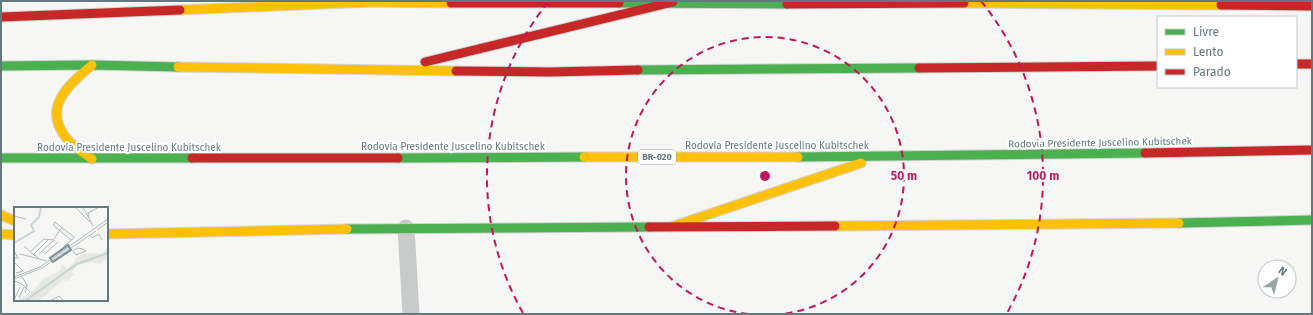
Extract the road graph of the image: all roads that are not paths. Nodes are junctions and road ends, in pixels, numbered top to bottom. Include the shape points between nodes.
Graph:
1 (371, 1) edge
2 (673, 2) edge
3 (966, 2) edge
4 (995, 2) edge
5 (1076, 3) edge
6 (1312, 6) edge
7 (1, 16) edge
8 (1297, 64) edge
9 (1312, 64) edge
10 (92, 65) junction
11 (1, 66) edge
12 (1157, 66) edge
13 (395, 70) junction
14 (1312, 150) edge
15 (878, 157) junction
16 (1, 158) edge
17 (92, 159) junction
18 (1, 215) edge
19 (1312, 220) edge
20 (14, 221) edge
21 (670, 227) junction
22 (406, 228) junction
23 (1, 234) edge
24 (108, 234) edge
25 (14, 235) edge
26 (411, 314) edge

1 - 2 main road via 488,4
1 - 7 main road
2 - 3 main road
2 - 13 main road
3 - 4 main road
4 - 5 main road
5 - 6 main road
8 - 9 main road
10 - 11 main road
10 - 13 main road
10 - 17 main road via 72,82 62,95 57,108 58,122 63,134
12 - 13 main road via 550,72
14 - 15 main road, Rodovia Presidente Juscelino Kubitschek / BR-020
15 - 17 main road, Rodovia Presidente Juscelino Kubitschek / BR-020
15 - 21 main road
16 - 17 main road, Rodovia Presidente Juscelino Kubitschek / BR-020
18 - 20 main road
19 - 21 main road
21 - 22 main road
22 - 24 main road
22 - 26 street
23 - 25 main road

